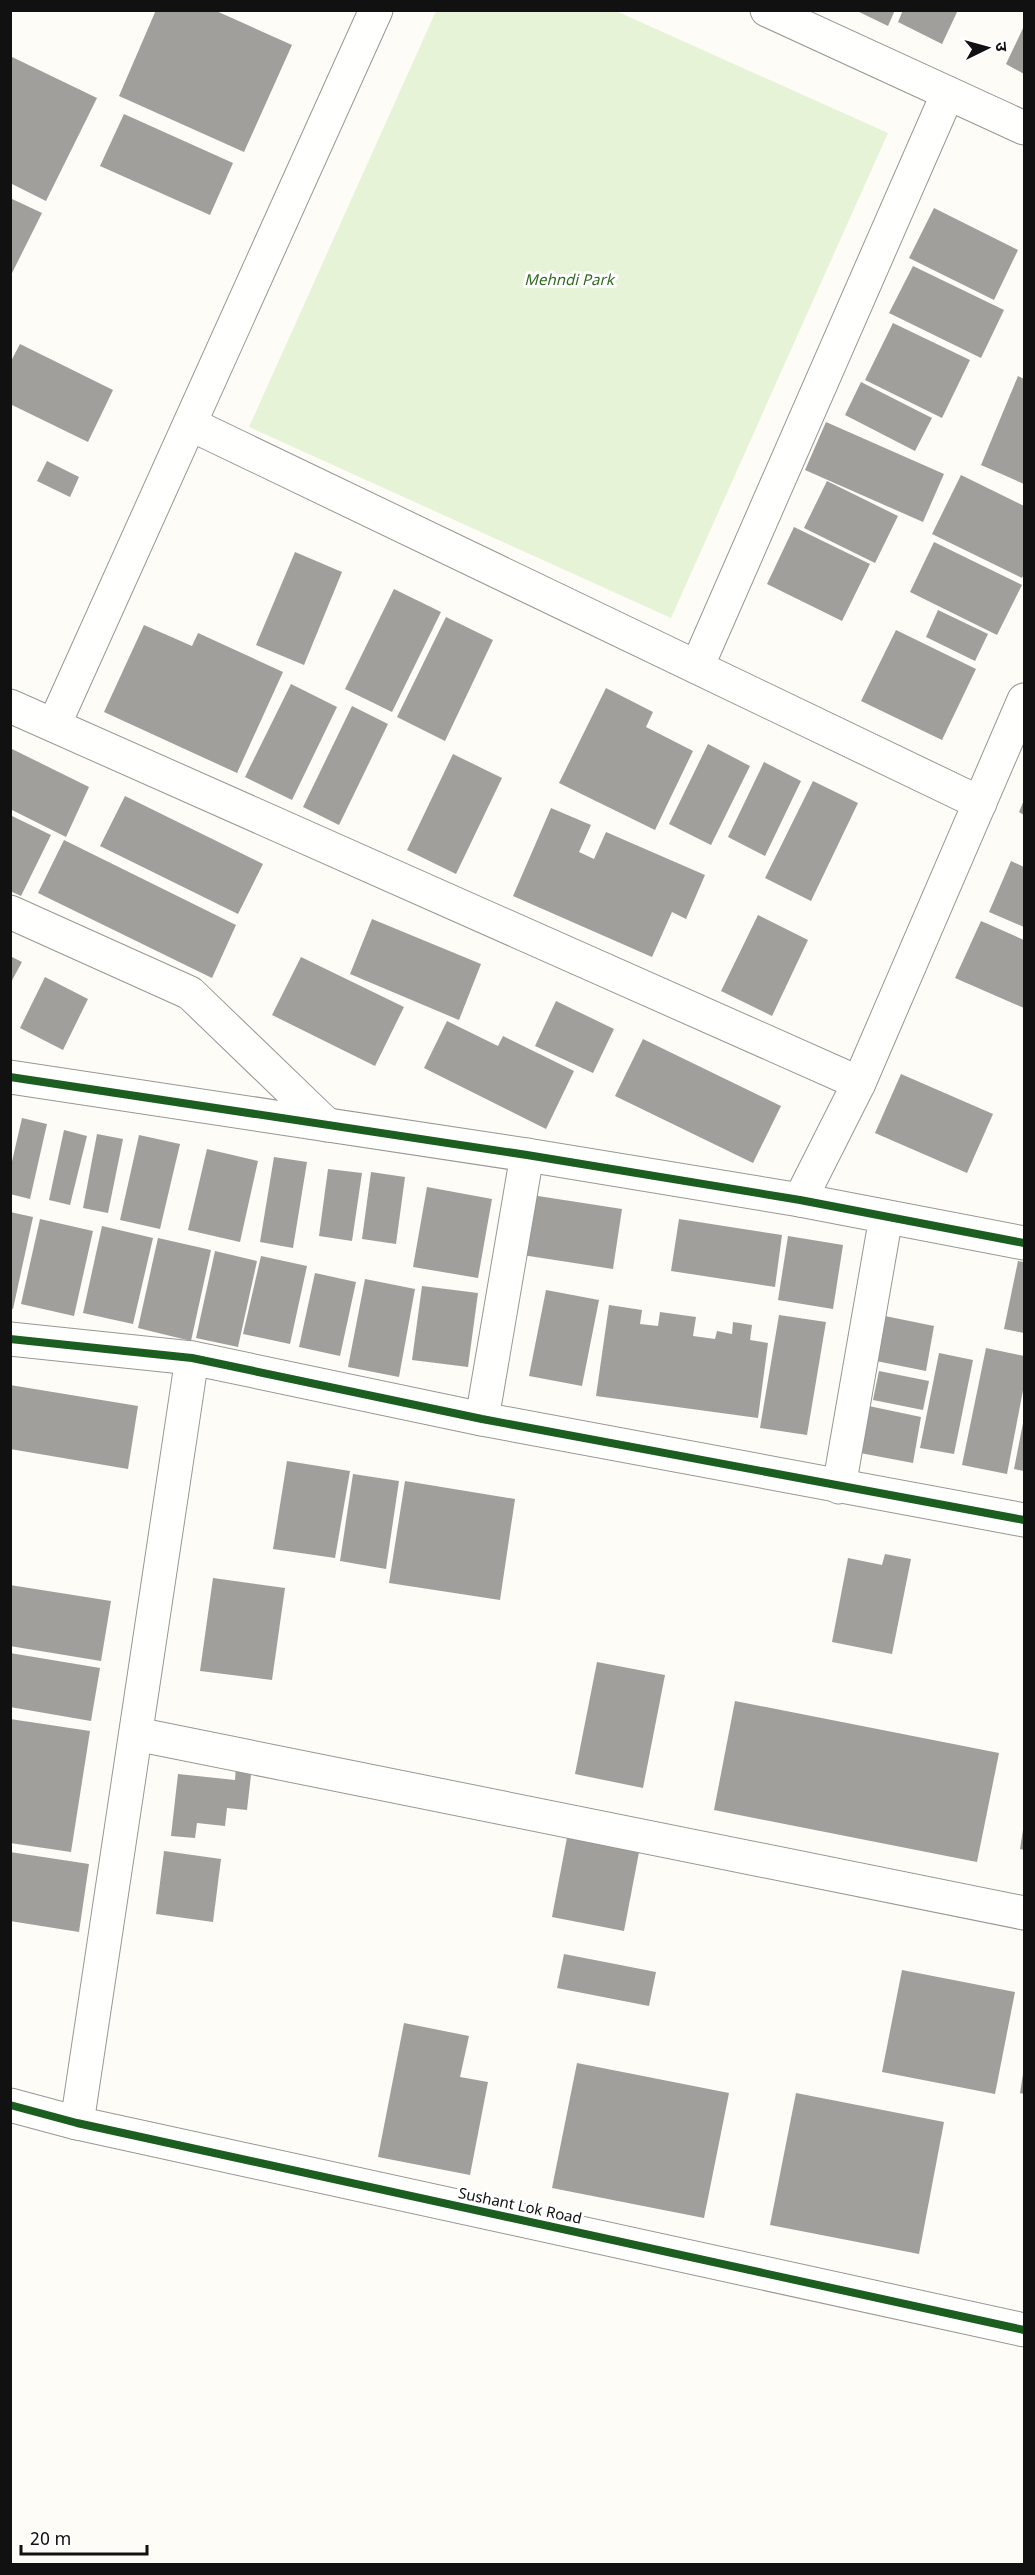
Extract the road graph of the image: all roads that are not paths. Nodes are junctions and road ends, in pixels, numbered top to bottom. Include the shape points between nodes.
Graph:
1 (376, 10) edge
2 (768, 10) edge
3 (948, 93) junction
4 (1024, 128) edge
5 (190, 424) junction
6 (697, 667) junction
7 (1024, 700) edge
8 (10, 705) edge
9 (54, 725) junction
10 (980, 803) junction
11 (10, 912) edge
12 (10, 1077) edge
13 (859, 1083) junction
14 (327, 1125) junction
15 (527, 1155) junction
16 (800, 1200) junction
17 (886, 1217) junction
18 (1024, 1243) edge
19 (10, 1339) edge
20 (192, 1358) junction
21 (482, 1419) junction
22 (839, 1487) junction
23 (1024, 1520) edge
24 (135, 1734) junction
25 (1024, 1913) edge
26 (10, 2105) edge
27 (77, 2123) junction
28 (1024, 2330) edge

1 - 5 street
2 - 3 street
3 - 4 street
3 - 6 street
5 - 6 street
5 - 9 street
6 - 10 street
7 - 10 street
8 - 9 street
9 - 13 street
10 - 13 street
11 - 14 street via 190,993
12 - 14 street
13 - 16 street
14 - 15 street
15 - 16 street
15 - 21 street
16 - 17 street
17 - 18 street
17 - 22 street
19 - 20 street
20 - 21 street
20 - 24 street
21 - 22 street
22 - 23 street
24 - 25 street
24 - 27 street
26 - 27 street, Sushant Lok Road
27 - 28 street, Sushant Lok Road

